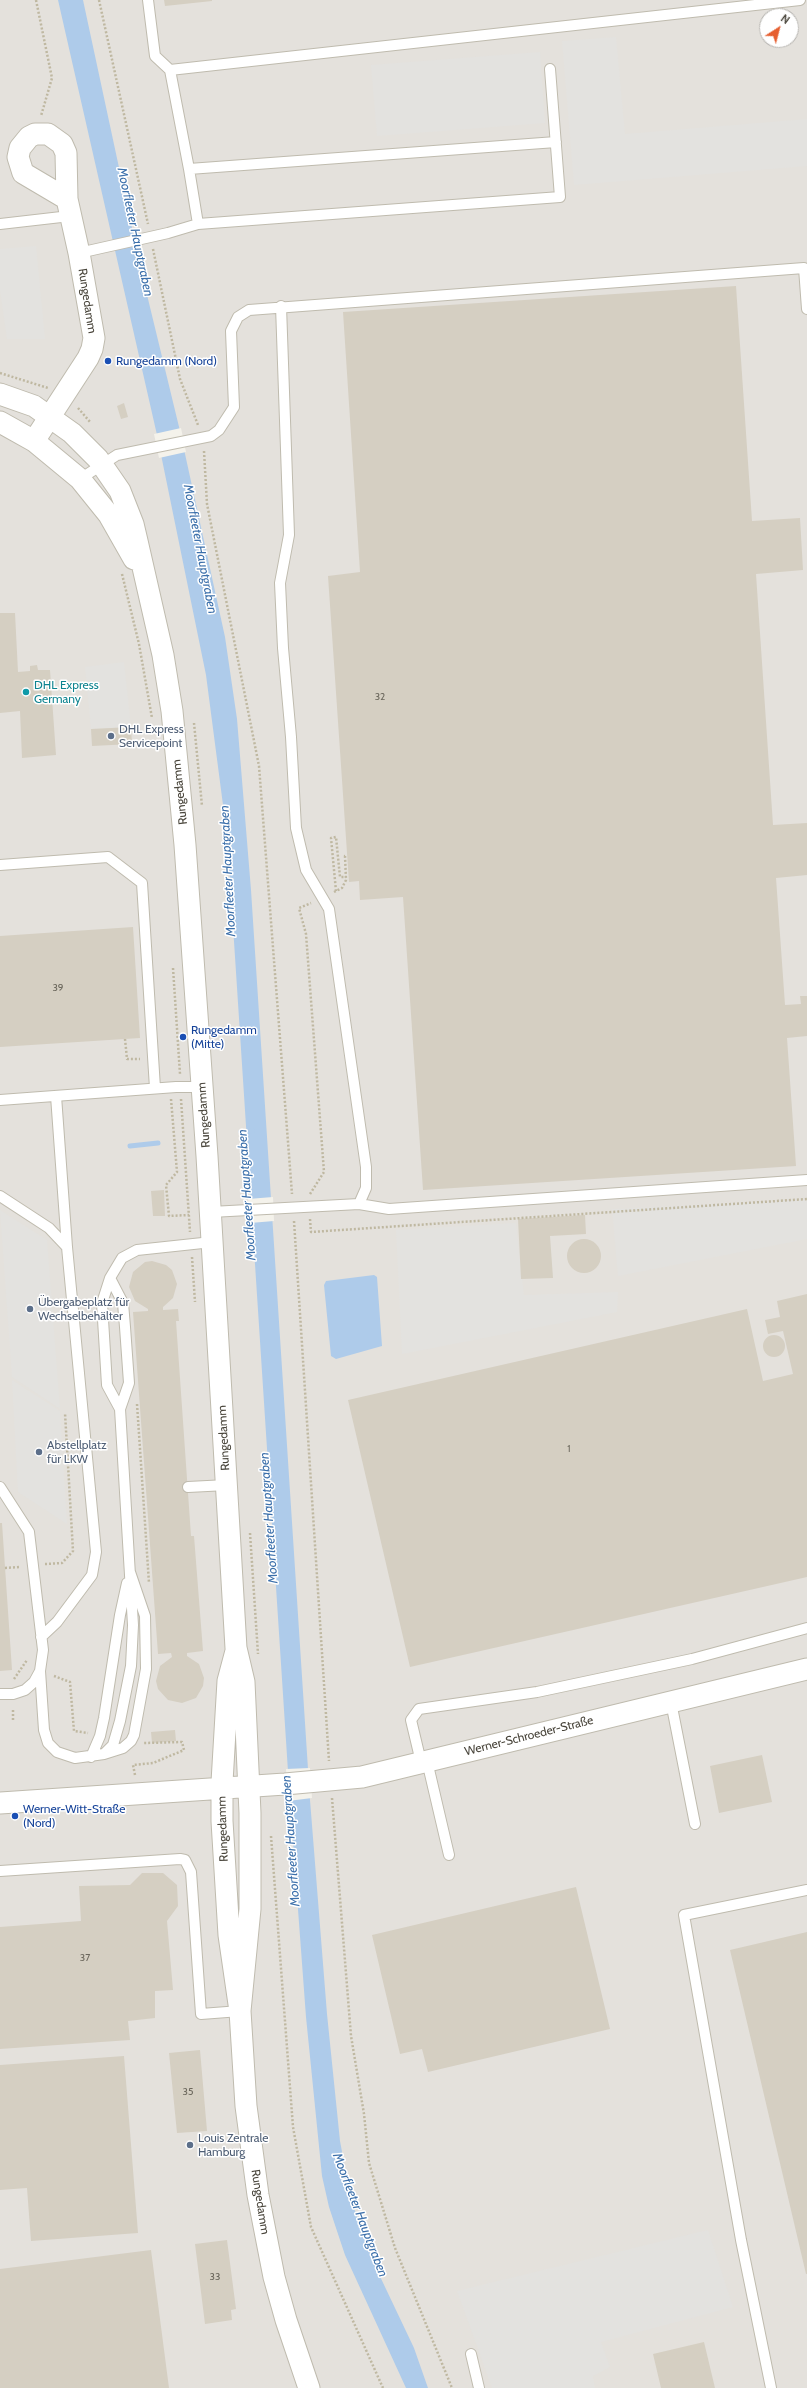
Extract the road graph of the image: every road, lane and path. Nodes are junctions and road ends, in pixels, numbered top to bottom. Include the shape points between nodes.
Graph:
1 (36, 0) edge
2 (99, 0) edge
3 (148, 0) edge
4 (800, 0) edge
5 (550, 69) dead end
6 (170, 70) junction
7 (36, 134) junction
8 (556, 142) junction
9 (189, 169) junction
10 (68, 207) junction
11 (0, 224) edge
12 (198, 224) junction
13 (149, 238) junction
14 (79, 253) junction
15 (281, 306) junction
16 (807, 309) edge
17 (0, 394) edge
18 (50, 416) junction
19 (0, 422) edge
20 (203, 437) junction
21 (34, 441) junction
22 (101, 464) junction
23 (80, 479) junction
24 (121, 568) dead end
25 (146, 585) junction
26 (152, 720) dead end
27 (347, 856) dead end
28 (0, 865) edge
29 (346, 877) junction
30 (336, 891) junction
31 (322, 898) junction
32 (173, 964) dead end
33 (125, 1039) dead end
34 (153, 1058) junction
35 (170, 1087) junction
36 (202, 1087) junction
37 (155, 1088) junction
38 (181, 1088) junction
39 (56, 1096) junction
40 (0, 1100) edge
41 (807, 1180) edge
42 (0, 1196) edge
43 (807, 1199) edge
44 (358, 1204) junction
45 (308, 1208) junction
46 (289, 1209) junction
47 (211, 1212) junction
48 (189, 1215) junction
49 (212, 1242) junction
50 (191, 1245) junction
51 (67, 1247) junction
52 (110, 1278) junction
53 (195, 1307) dead end
54 (137, 1402) dead end
55 (120, 1409) junction
56 (65, 1413) dead end
57 (227, 1485) junction
58 (0, 1487) edge
59 (188, 1487) dead end
60 (35, 1565) junction
61 (21, 1567) junction
62 (5, 1568) dead end
63 (130, 1572) junction
64 (22, 1574) dead end
65 (149, 1584) dead end
66 (807, 1628) edge
67 (42, 1637) junction
68 (236, 1648) junction
69 (29, 1653) dead end
70 (807, 1669) edge
71 (40, 1671) junction
72 (13, 1679) dead end
73 (0, 1694) edge
74 (671, 1702) junction
75 (143, 1736) dead end
76 (142, 1743) dead end
77 (104, 1754) junction
78 (91, 1756) junction
79 (424, 1762) junction
80 (330, 1766) dead end
81 (249, 1786) junction
82 (324, 1787) junction
83 (222, 1788) junction
84 (0, 1803) edge
85 (695, 1824) dead end
86 (270, 1833) dead end
87 (449, 1855) dead end
88 (0, 1871) edge
89 (807, 1890) edge
90 (240, 2011) junction
91 (471, 2354) dead end
92 (309, 2388) edge
93 (383, 2388) edge
94 (452, 2388) edge
95 (479, 2388) edge
96 (771, 2388) edge

1 - 7 path via 52,78
2 - 13 path
3 - 6 lane via 155,56
4 - 6 lane
5 - 8 lane
6 - 9 lane
7 - 10 street, Rungedamm via 48,134 62,144 67,166
7 - 10 street via 29,137 20,148 18,162 23,173
8 - 9 lane
8 - 12 lane via 560,197
9 - 12 lane
10 - 11 lane
10 - 14 street, Rungedamm
12 - 13 lane
13 - 14 lane
13 - 20 path via 180,380
14 - 18 street, Rungedamm via 94,338 92,349
15 - 16 lane via 804,268
15 - 20 lane via 249,310 234,322 230,343 234,407 219,430 211,436
15 - 31 lane via 289,535 280,583 283,648 296,828 306,870
17 - 18 street, Rungedamm via 34,406
18 - 21 street, Rungedamm
18 - 22 street, Rungedamm via 72,433
19 - 21 street, Rungedamm
20 - 22 lane via 117,455
20 - 46 path via 207,504 259,766
21 - 23 street, Rungedamm
22 - 23 lane
22 - 25 street, Rungedamm via 120,491 133,524
23 - 25 street, Rungedamm via 109,515
24 - 26 path via 139,644
25 - 36 street, Rungedamm via 163,655 172,711 185,845
27 - 29 path via 344,856
28 - 34 lane via 108,857 142,883
29 - 30 path via 342,888
29 - 30 path via 340,877 336,837 331,838
30 - 31 path
31 - 44 lane via 329,909 366,1167 366,1188
31 - 45 path via 299,908 306,934 324,1172 310,1193
32 - 38 path
33 - 34 path via 127,1059
34 - 37 lane
35 - 37 lane
35 - 38 lane
35 - 48 path via 177,1172 166,1185 169,1216
36 - 38 lane
36 - 47 street, Rungedamm
37 - 39 lane
38 - 48 path
39 - 40 lane
39 - 51 lane
41 - 44 lane via 389,1209
42 - 51 lane via 49,1228
43 - 45 path via 311,1232
44 - 45 lane
45 - 46 lane
46 - 47 lane
46 - 80 path
47 - 49 street, Rungedamm
48 - 50 path
49 - 50 lane
49 - 57 street, Rungedamm
50 - 52 lane via 137,1250 122,1258
50 - 53 path
51 - 67 lane via 96,1552 92,1575 57,1622
52 - 55 lane via 122,1303 125,1327 129,1384
52 - 55 lane via 102,1303 107,1385
54 - 65 path
55 - 63 lane
56 - 60 path via 73,1551 62,1563
57 - 59 lane
57 - 68 street, Rungedamm
58 - 60 lane via 29,1532
60 - 61 path
60 - 67 lane
61 - 62 path
61 - 64 path
63 - 77 lane via 133,1625 131,1666 116,1738
63 - 77 lane via 145,1616 146,1669 137,1725 131,1741 123,1748
63 - 78 lane via 120,1615 104,1718 100,1736
66 - 79 lane via 692,1659 537,1692 420,1709 411,1720
67 - 71 lane
68 - 81 street, Rungedamm via 244,1682
68 - 83 street, Rungedamm via 228,1681
69 - 72 path via 25,1665
70 - 74 street, Werner-Schroeder-Straße
71 - 73 lane via 34,1682 25,1690 13,1694
71 - 78 lane via 44,1730 48,1743 57,1752 75,1758
74 - 79 street, Werner-Schroeder-Straße
74 - 85 lane
75 - 76 path
77 - 78 lane
79 - 82 street, Werner-Schroeder-Straße
79 - 87 lane
81 - 82 street, Werner-Schroeder-Straße via 285,1784
81 - 83 street, Werner-Schroeder-Straße
81 - 90 street, Rungedamm via 250,1909
82 - 94 path via 349,2015 369,2163 396,2248
83 - 84 street, Werner-Schroeder-Straße
83 - 90 street, Rungedamm via 229,1935
86 - 93 path via 293,2127 311,2227
88 - 90 lane via 185,1860 191,1872 201,2014
89 - 96 lane via 684,1915 741,2240
90 - 92 street, Rungedamm via 246,2106 259,2203 284,2313
91 - 95 lane

